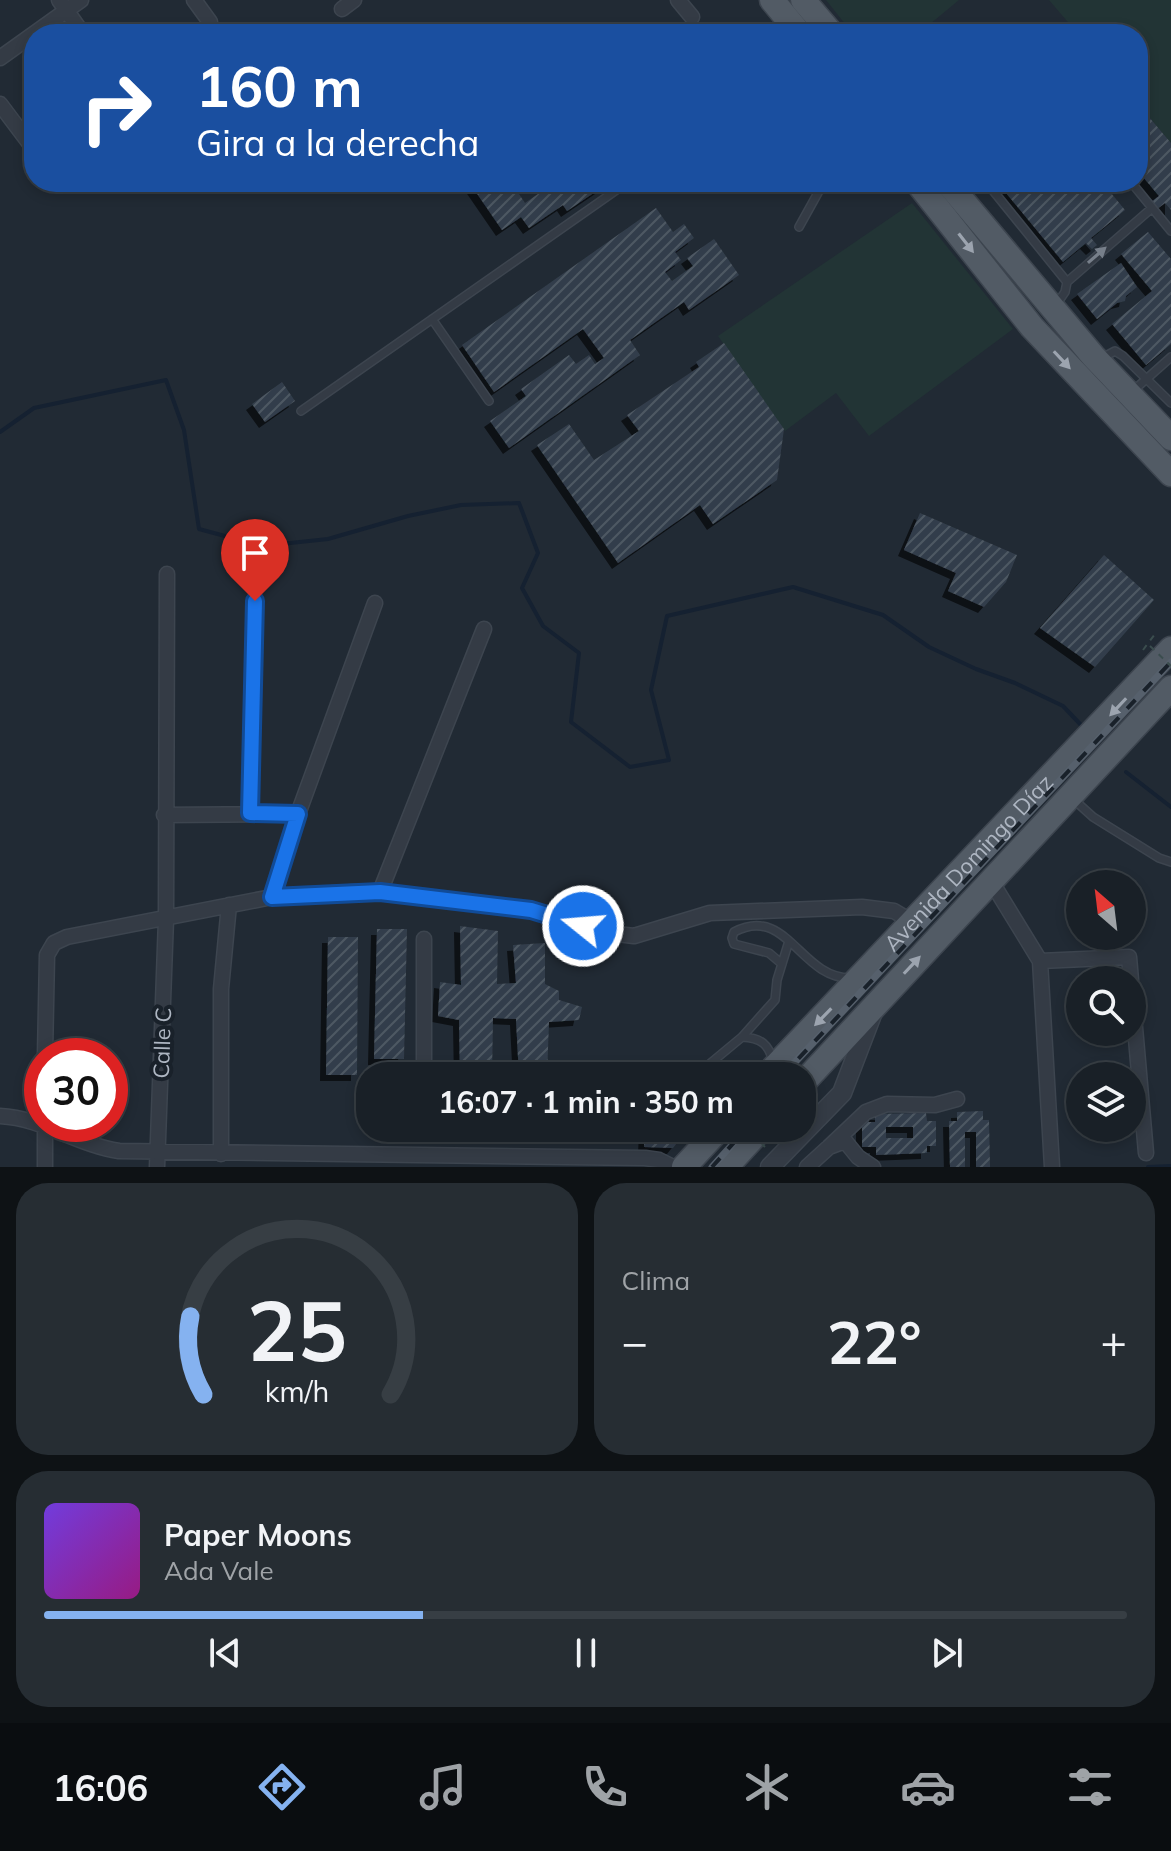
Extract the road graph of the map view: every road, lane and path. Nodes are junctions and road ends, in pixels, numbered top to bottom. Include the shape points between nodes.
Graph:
1 (81, 0) edge
2 (194, 0) edge
3 (678, 0) edge
4 (803, 0) edge
5 (812, 0) edge
6 (775, 3) edge
7 (63, 5) edge
8 (692, 17) dead end
9 (210, 22) dead end
10 (40, 24) edge
11 (76, 24) edge
12 (792, 24) edge
13 (824, 24) edge
14 (826, 24) edge
15 (24, 38) edge
16 (0, 58) edge
17 (0, 104) edge
18 (24, 136) edge
19 (614, 192) edge
20 (818, 192) edge
21 (925, 192) edge
22 (955, 192) edge
23 (994, 192) edge
24 (1139, 192) edge
25 (1152, 208) junction
26 (799, 227) dead end
27 (1171, 231) edge
28 (1067, 282) junction
29 (1053, 310) junction
30 (432, 319) junction
31 (1032, 327) junction
32 (1171, 357) edge
33 (1138, 387) junction
34 (1093, 393) junction
35 (489, 401) dead end
36 (1171, 403) edge
37 (301, 411) dead end
38 (1171, 438) edge
39 (1171, 456) edge
40 (1171, 474) edge
41 (167, 574) dead end
42 (255, 601) dead end
43 (375, 603) dead end
44 (484, 629) dead end
45 (1160, 644) edge
46 (1142, 649) dead end
47 (1171, 666) edge
48 (1171, 688) edge
49 (1070, 797) junction
50 (250, 813) junction
51 (298, 814) junction
52 (164, 815) junction
53 (1171, 862) edge
54 (991, 881) junction
55 (380, 892) junction
56 (272, 897) junction
57 (229, 905) junction
58 (757, 918) junction
59 (166, 919) junction
60 (914, 923) junction
61 (424, 939) dead end
62 (789, 941) junction
63 (1040, 961) junction
64 (782, 964) junction
65 (1130, 966) edge
66 (860, 978) junction
67 (876, 1003) junction
68 (742, 1037) junction
69 (45, 1038) edge
70 (1137, 1046) edge
71 (424, 1062) edge
72 (712, 1062) edge
73 (769, 1062) edge
74 (780, 1062) edge
75 (816, 1069) edge
76 (957, 1099) dead end
77 (0, 1116) edge
78 (24, 1119) edge
79 (45, 1142) edge
80 (83, 1142) edge
81 (707, 1142) edge
82 (758, 1142) edge
83 (829, 1147) junction
84 (1146, 1153) dead end
85 (221, 1154) junction
86 (158, 1160) edge
87 (253, 1160) edge
88 (350, 1161) edge
89 (45, 1167) edge
90 (673, 1167) edge
91 (684, 1167) edge
92 (726, 1167) edge
93 (770, 1167) edge
94 (807, 1167) edge
95 (873, 1167) edge
96 (1052, 1167) edge

1 - 7 street
2 - 9 street
3 - 8 street
4 - 13 main road
5 - 14 main road
6 - 12 main road
7 - 10 street
7 - 11 street
15 - 16 street
17 - 18 street
19 - 30 lane
20 - 26 lane
21 -> 31 main road
22 - 29 main road
23 - 28 lane
24 - 25 lane
25 - 27 lane
28 -> 25 lane
28 - 29 lane
29 - 31 main road
29 - 33 main road via 1097,361
30 - 35 lane
30 - 37 lane
31 -> 34 main road
32 - 33 lane
33 - 36 lane
33 - 38 main road
34 - 39 main road via 1122,409
34 - 40 main road
41 - 52 street, Calle C
42 - 50 street
43 - 51 street
44 - 55 street
45 - 46 path via 1155,634
45 - 47 path, bridge
45 -> 60 main road, Avenida Domingo Díaz
48 - 49 main road, Avenida Domingo Díaz
49 - 53 lane via 1093,817
49 - 54 main road, Avenida Domingo Díaz
50 - 51 street
50 - 52 street
51 - 56 street
52 - 59 street, Calle C
54 - 63 street
67 -> 54 main road, Avenida Domingo Díaz
55 - 56 street
55 - 58 street via 531,910 634,936 710,913
56 - 57 street
57 - 59 street
57 - 85 street via 221,989
58 - 60 street via 862,907 894,911
58 - 62 lane
58 - 64 lane via 734,932 734,944 769,953
59 - 69 street via 54,943 47,955
59 - 86 street, Calle C
60 - 66 main road, Avenida Domingo Díaz
61 - 71 street
62 - 64 lane
62 - 66 lane via 824,972
63 - 65 street via 1129,957
63 - 96 street
64 - 68 lane via 775,1000
66 -> 74 main road, Avenida Domingo Díaz
67 - 75 main road, Avenida Domingo Díaz
67 - 93 street via 842,1093
68 - 72 lane
68 - 73 lane via 766,1044
70 - 84 street
76 - 83 street via 935,1105 887,1104 866,1112
77 - 78 street
79 - 89 street
80 - 86 street
81 - 91 main road
82 - 92 main road
83 - 94 street
83 - 95 street via 845,1141
85 - 86 street
85 - 87 street
87 - 88 street
88 - 90 street via 645,1158

